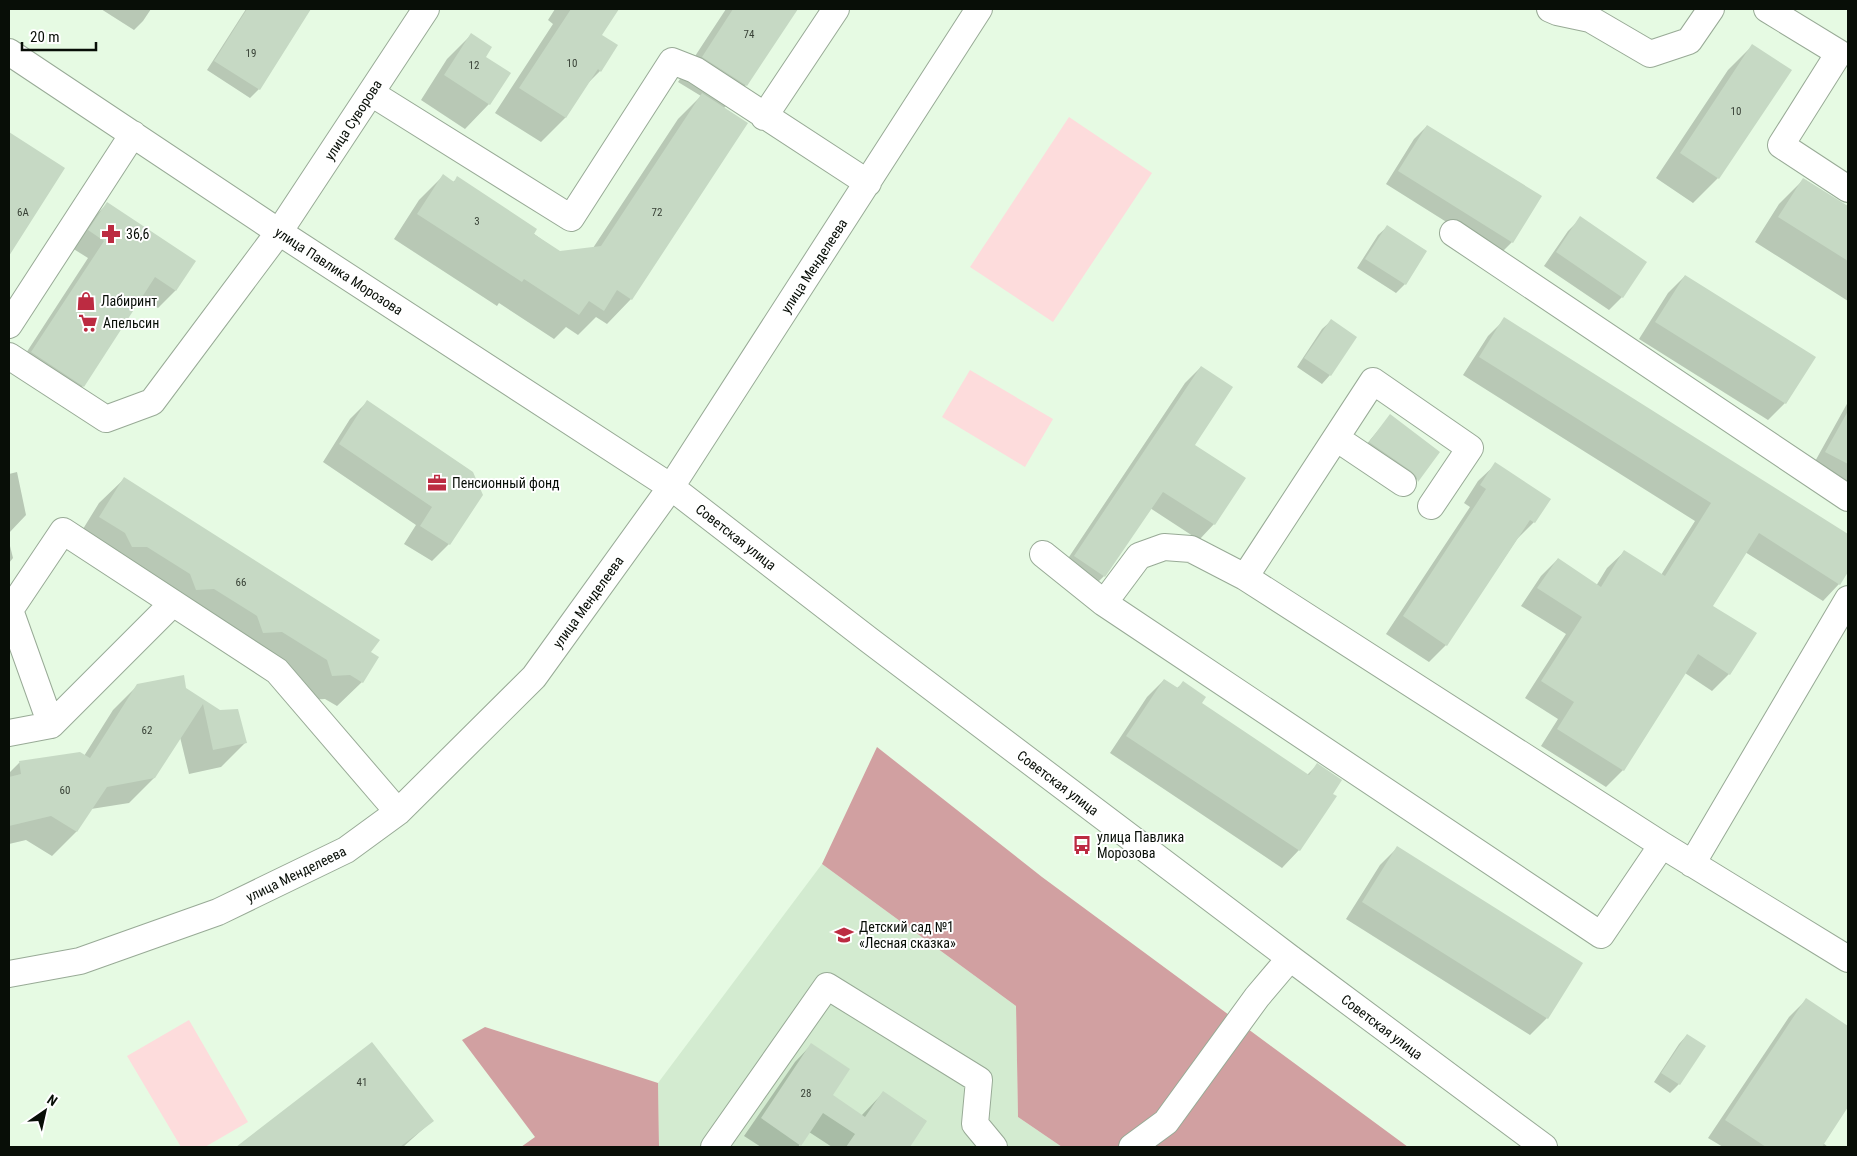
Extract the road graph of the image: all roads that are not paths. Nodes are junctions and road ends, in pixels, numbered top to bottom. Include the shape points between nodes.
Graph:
1 (426, 9) edge
2 (836, 9) edge
3 (979, 9) edge
4 (1550, 9) edge
5 (1711, 9) edge
6 (1767, 9) edge
7 (9, 52) edge
8 (371, 93) junction
9 (764, 117) junction
10 (133, 134) junction
11 (868, 183) junction
12 (1848, 189) edge
13 (279, 232) junction
14 (1453, 232) dead end
15 (9, 325) edge
16 (9, 356) edge
17 (1336, 438) junction
18 (1403, 483) dead end
19 (671, 487) junction
20 (1848, 498) edge
21 (1432, 506) dead end
22 (1043, 554) dead end
23 (1245, 577) junction
24 (1848, 599) edge
25 (1104, 603) junction
26 (172, 604) junction
27 (10, 610) edge
28 (51, 725) junction
29 (9, 732) edge
30 (398, 812) junction
31 (1662, 845) junction
32 (1692, 864) junction
33 (1290, 958) junction
34 (1848, 959) edge
35 (9, 974) edge
36 (714, 1147) edge
37 (994, 1147) edge
38 (1132, 1147) edge
39 (1544, 1147) edge

1 - 8 street, улица Суворова
2 - 9 street
3 - 11 street, улица Менделеева
4 - 5 street via 1590,18 1650,54 1688,42
6 - 12 street via 1838,53 1781,144
7 - 10 street, улица Павлика Морозова
8 - 9 street via 571,218 672,61 695,70
8 - 13 street, улица Суворова
9 - 11 street
10 - 13 street, улица Павлика Морозова
10 - 15 street
11 - 19 street, улица Менделеева
13 - 16 street, улица Суворова via 152,402 106,419
13 - 19 street, улица Павлика Морозова
14 - 20 street
17 - 18 street
17 - 21 street via 1373,382 1470,448
17 - 23 street
19 - 30 street, улица Менделеева via 534,678
19 - 33 street, Советская улица
22 - 25 street
23 - 25 street via 1191,549 1164,547 1140,556
23 - 31 street
24 - 32 street
25 - 31 street via 1601,935
26 - 27 street via 63,531
26 - 28 street
26 - 30 street via 277,671
27 - 28 street
28 - 29 street
30 - 35 street, улица Менделеева via 346,850 218,912 80,961
31 - 32 street
32 - 34 street
33 - 38 street via 1257,997 1166,1122
33 - 39 street, Советская улица
36 - 37 street via 827,986 979,1080 975,1124

